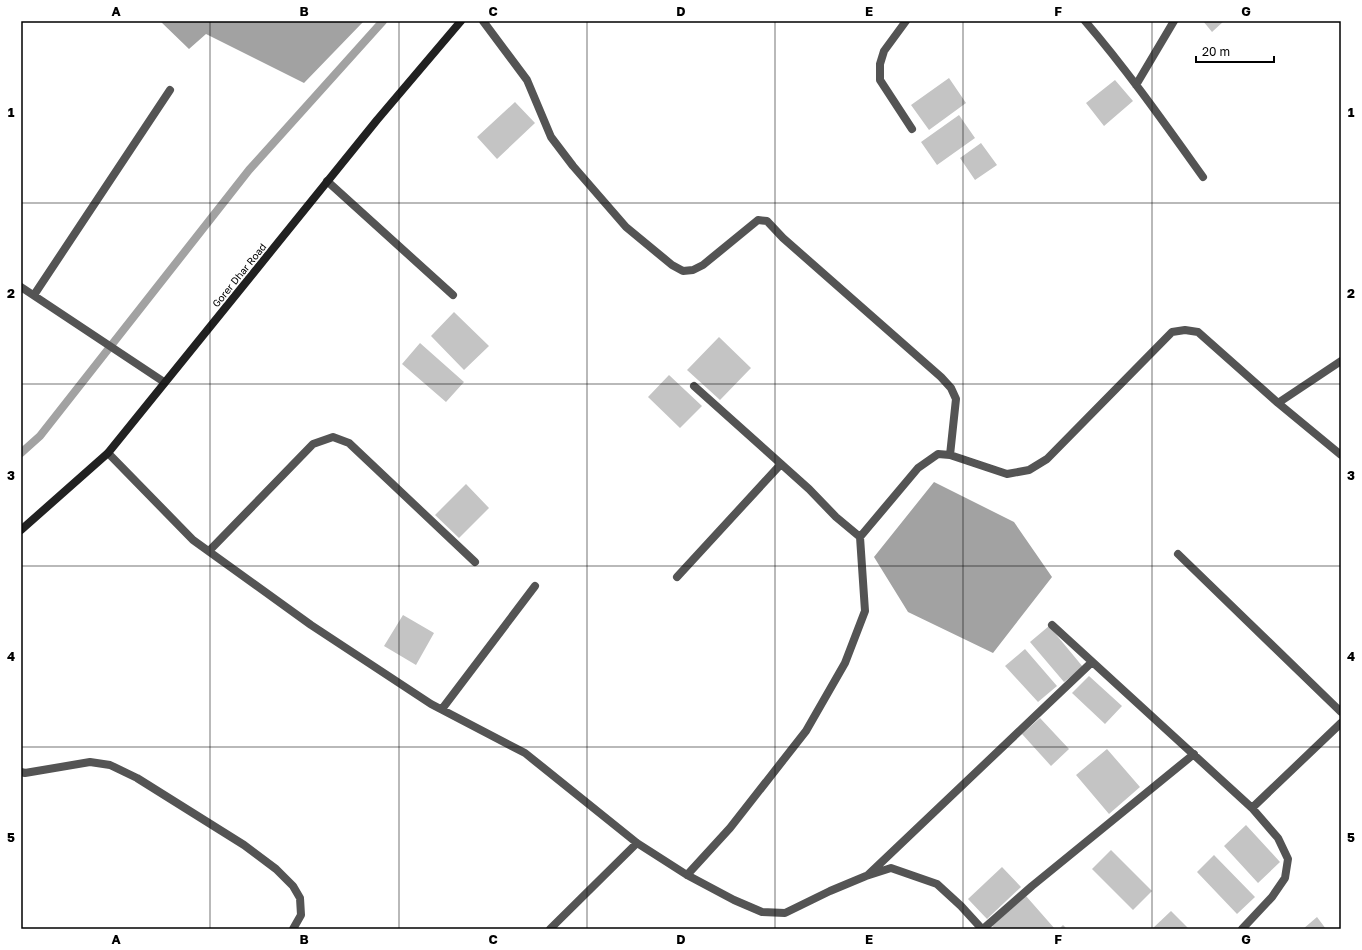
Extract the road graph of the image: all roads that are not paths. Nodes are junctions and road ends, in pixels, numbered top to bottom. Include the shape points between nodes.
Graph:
1 (461, 21) edge
2 (483, 21) edge
3 (906, 21) edge
4 (1085, 21) edge
5 (1174, 21) edge
6 (1136, 86) junction
7 (170, 90) dead end
8 (912, 129) dead end
9 (1203, 177) dead end
10 (327, 181) junction
11 (21, 287) edge
12 (34, 295) junction
13 (453, 296) dead end
14 (1341, 361) edge
15 (164, 382) junction
16 (694, 386) dead end
17 (1278, 402) junction
18 (108, 453) junction
19 (950, 455) junction
20 (1341, 455) edge
21 (781, 464) junction
22 (21, 530) edge
23 (860, 538) junction
24 (209, 551) junction
25 (1178, 554) dead end
26 (475, 562) dead end
27 (677, 577) dead end
28 (535, 586) dead end
29 (1052, 625) dead end
30 (1092, 662) junction
31 (442, 709) junction
32 (1341, 712) edge
33 (1341, 723) edge
34 (1194, 754) junction
35 (21, 772) edge
36 (1252, 808) junction
37 (637, 843) junction
38 (687, 875) junction
39 (866, 876) junction
40 (293, 929) edge
41 (550, 929) edge
42 (982, 929) edge
43 (1242, 929) edge

1 - 10 street, Gorer Dhar Road
2 - 19 street via 527,80 551,137 626,227 683,271 703,265 758,220 767,221 951,388 956,399
3 - 8 street via 884,51 880,64 880,80
4 - 6 street
5 - 6 street
6 - 9 street
7 - 12 street
10 - 13 street
10 - 15 street, Gorer Dhar Road
11 - 12 street
12 - 15 street
14 - 17 street
15 - 18 street, Gorer Dhar Road
16 - 21 street
17 - 19 street via 1198,332 1172,332 1047,459 1029,470 1007,474
17 - 20 street
18 - 22 street, Gorer Dhar Road
18 - 24 street via 193,540
19 - 23 street via 938,454 918,468
21 - 23 street
21 - 27 street
23 - 38 street via 865,611 845,663 806,731 730,828
24 - 26 street via 314,444 333,437 349,443
24 - 31 street via 311,625
25 - 32 street
28 - 31 street
29 - 30 street
30 - 34 street
30 - 39 street
31 - 37 street via 525,753
33 - 36 street
34 - 36 street
34 - 42 street
35 - 40 street via 90,762 110,765 137,778 244,845 276,869 293,886 300,898 301,915
36 - 43 street via 1278,838 1288,859 1285,878 1272,897
37 - 38 street
37 - 41 street
38 - 39 street via 762,912 785,913
39 - 42 street via 891,868 937,884

